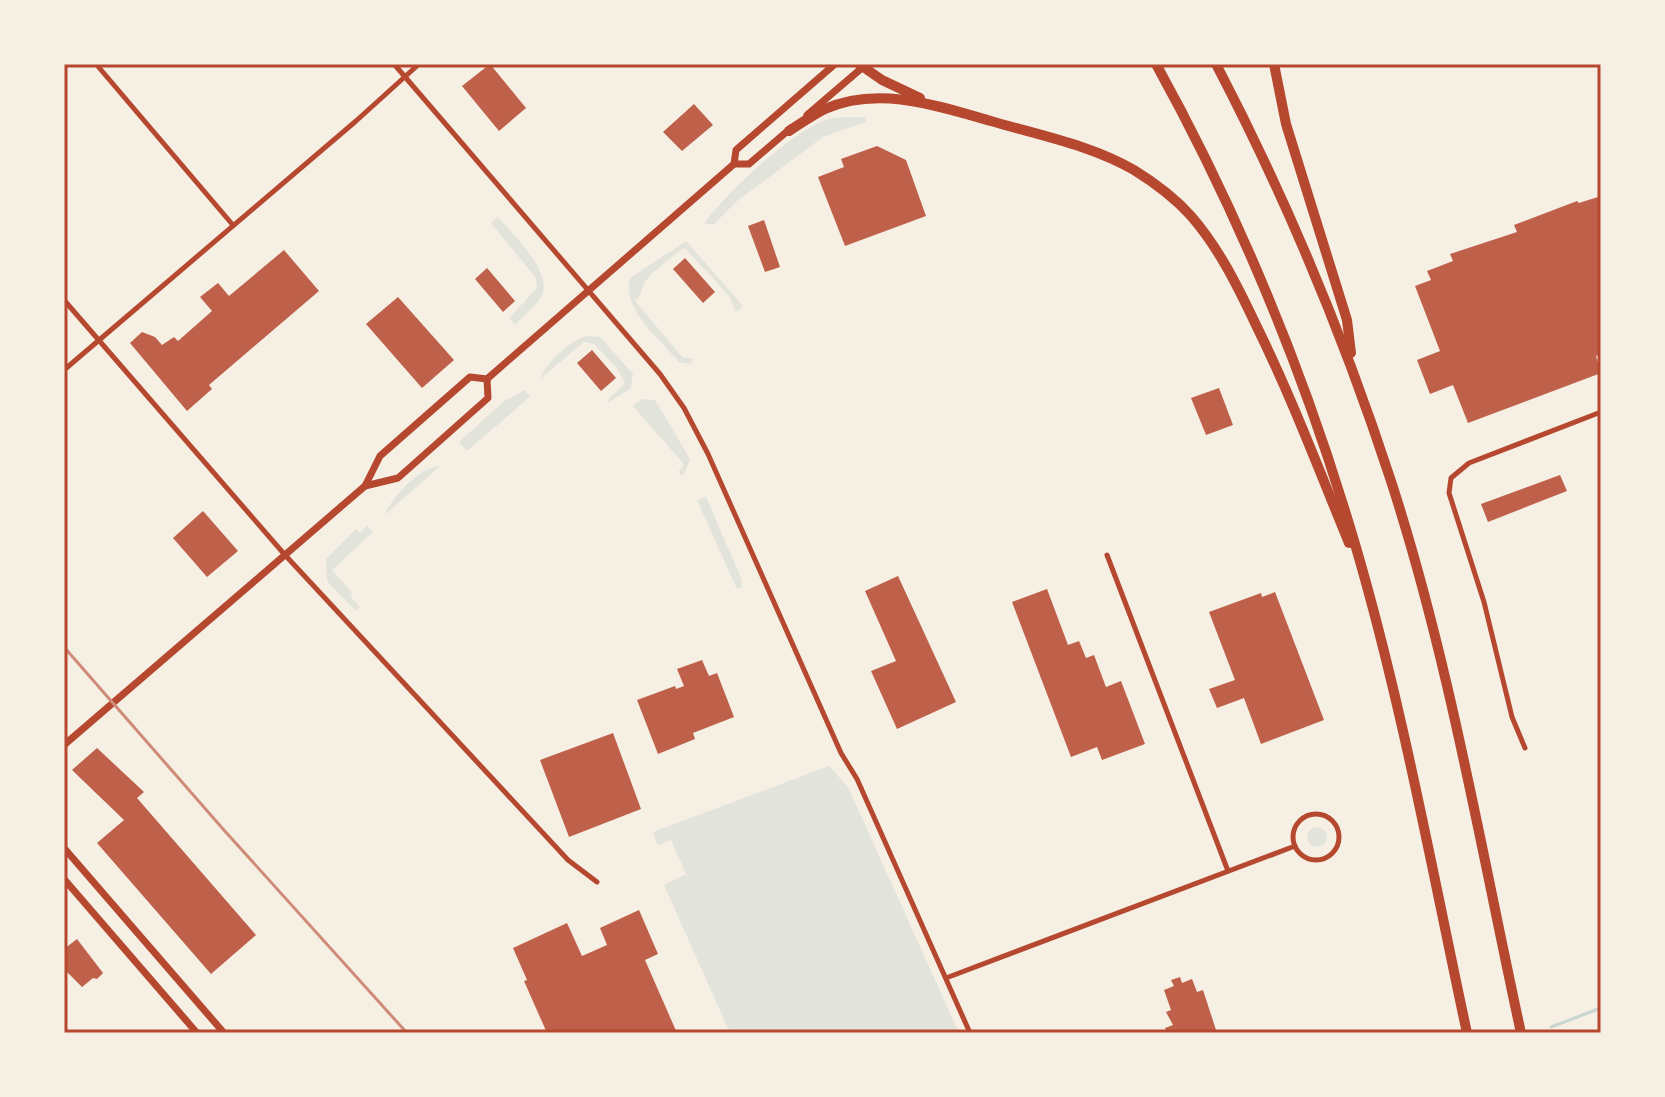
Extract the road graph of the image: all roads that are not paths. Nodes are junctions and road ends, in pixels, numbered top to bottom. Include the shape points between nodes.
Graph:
1 (96, 64) edge
2 (394, 64) edge
3 (419, 64) edge
4 (835, 64) edge
5 (1154, 64) edge
6 (1216, 64) edge
7 (1274, 64) edge
8 (861, 66) edge
9 (405, 76) junction
10 (948, 109) junction
11 (789, 131) junction
12 (734, 164) junction
13 (232, 224) junction
14 (588, 292) junction
15 (64, 300) edge
16 (99, 340) junction
17 (64, 370) edge
18 (1353, 371) junction
19 (487, 379) junction
20 (1601, 412) edge
21 (365, 486) junction
22 (285, 555) junction
23 (1107, 555) dead end
24 (1368, 592) junction
25 (64, 745) edge
26 (1525, 748) dead end
27 (1295, 846) junction
28 (64, 848) edge
29 (1228, 871) junction
30 (64, 879) edge
31 (597, 882) dead end
32 (946, 978) junction
33 (197, 1033) edge
34 (224, 1033) edge
35 (970, 1033) edge
36 (1467, 1033) edge
37 (1521, 1033) edge

1 - 13 street
2 - 9 street
3 - 9 street
4 - 12 main road via 736,150
5 - 24 highway via 1229,208 1278,322 1327,455
6 - 18 highway via 1292,221
7 - 18 highway via 1286,124 1347,320
8 - 10 highway
8 - 11 main road
9 - 13 street
9 - 14 street
10 - 11 highway via 865,97 824,109
10 - 24 highway via 1115,161 1190,215 1230,273 1262,337
11 - 12 main road via 749,164
12 - 14 main road
13 - 16 street
14 - 19 main road
14 - 32 street via 668,384 693,423
15 - 16 street
16 - 17 street
16 - 22 street
18 - 37 highway via 1392,483 1430,621
19 - 21 main road via 470,377 380,456
19 - 21 main road via 488,398 398,478
20 - 26 street via 1469,463 1455,472 1449,486
21 - 22 main road
22 - 25 main road
22 - 31 street via 568,860
23 - 29 street
24 - 36 highway
27 - 27 street via 1306,858 1325,859 1337,847 1338,827 1327,816 1308,815 1295,827
27 - 29 street
28 - 34 main road
29 - 32 street
30 - 33 main road
32 - 35 street

